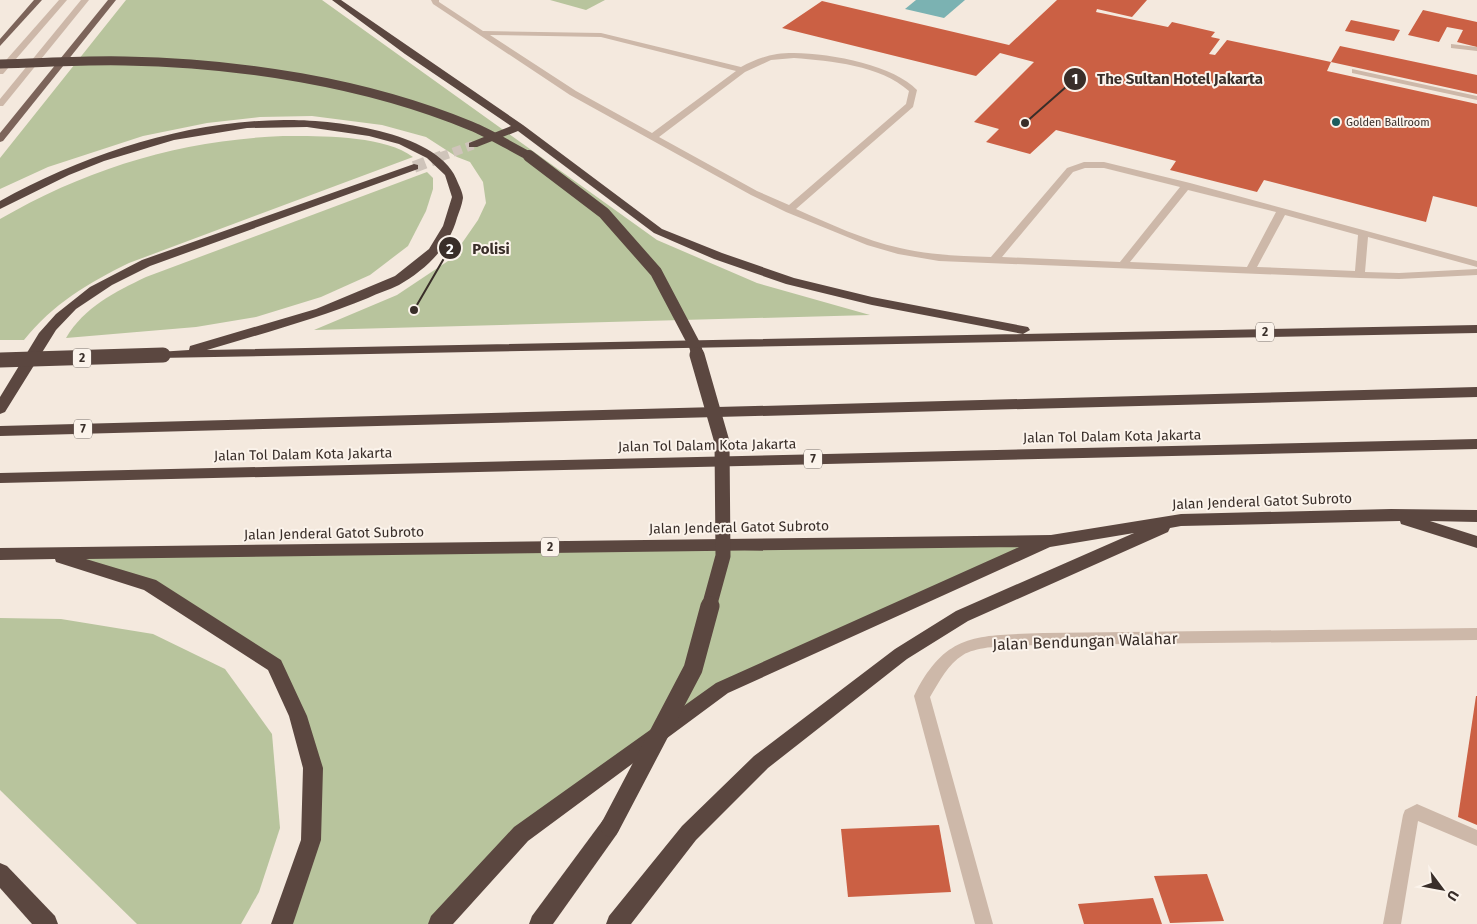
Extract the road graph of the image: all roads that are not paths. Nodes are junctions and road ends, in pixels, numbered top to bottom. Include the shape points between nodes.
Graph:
1 (38, 0) edge
2 (63, 0) edge
3 (85, 0) edge
4 (112, 0) edge
5 (336, 0) edge
6 (434, 1) edge
7 (484, 33) junction
8 (0, 44) edge
9 (1454, 46) dead end
10 (1477, 49) edge
11 (0, 64) edge
12 (742, 70) junction
13 (0, 72) edge
14 (1355, 72) dead end
15 (1477, 98) edge
16 (0, 104) edge
17 (519, 126) junction
18 (654, 136) junction
19 (0, 139) edge
20 (473, 144) tunnel mouth
21 (414, 167) tunnel mouth
22 (1187, 185) junction
23 (0, 206) edge
24 (789, 210) junction
25 (1282, 211) junction
26 (1363, 232) junction
27 (994, 260) junction
28 (1477, 264) edge
29 (1122, 266) junction
30 (1250, 271) junction
31 (1477, 272) edge
32 (1360, 274) junction
33 (1477, 329) edge
34 (1052, 336) junction
35 (170, 355) junction
36 (0, 360) edge
37 (1477, 392) edge
38 (0, 409) edge
39 (0, 431) edge
40 (1477, 444) edge
41 (0, 478) edge
42 (1391, 515) junction
43 (1477, 516) edge
44 (1181, 520) junction
45 (1051, 541) junction
46 (1477, 542) edge
47 (0, 554) edge
48 (49, 554) junction
49 (1477, 634) edge
50 (1477, 838) edge
51 (0, 872) edge
52 (47, 924) edge
53 (282, 924) edge
54 (439, 924) edge
55 (540, 924) edge
56 (617, 924) edge
57 (984, 924) edge
58 (1392, 924) edge

1 - 8 main road
2 - 13 street
3 - 16 street
4 - 19 main road
5 - 17 highway
6 - 7 street
7 - 12 street via 601,35
7 - 18 street via 573,92
9 - 10 street
11 - 55 highway, bridge via 125,61 213,66 292,76 375,94 471,126 538,161 604,213 656,272 695,346 722,442 723,556 692,669 610,828
12 - 18 street
12 - 24 street via 757,61 806,56 877,72 902,80 913,90 910,105
14 - 15 street
17 - 20 highway
17 - 34 highway via 658,231 718,256 790,281 863,299
18 - 24 street
21 - 38 highway via 146,263 104,283 50,327
22 - 25 street
22 - 27 street via 1104,165 1084,165 1070,170
22 - 29 street
23 - 35 highway via 82,167 139,146 206,131 254,125 313,124 354,128 428,153 446,168 456,188 457,211 437,249 395,282 333,308
24 - 27 street via 898,251 939,258
25 - 26 street
25 - 30 street
26 - 28 street
26 - 32 street
27 - 29 street
29 - 30 street
30 - 32 street
31 - 32 street via 1399,276
33 - 34 highway, 2
34 - 35 highway, 2
35 - 36 highway, 2, bridge
37 - 39 highway, 7
40 - 41 highway, Jalan Tol Dalam Kota Jakarta / 7
42 - 43 highway, Jalan Jenderal Gatot Subroto / 2
42 - 44 highway, Jalan Jenderal Gatot Subroto / 2
42 - 46 highway
44 - 45 highway, Jalan Jenderal Gatot Subroto / 2
44 - 56 highway via 962,616 901,654 761,762 689,833
45 - 48 highway, Jalan Jenderal Gatot Subroto / 2
45 - 54 highway, bridge via 722,688 521,834
47 - 48 highway, Jalan Jenderal Gatot Subroto / 2
48 - 53 highway via 150,585 275,664 298,716 313,768 310,840
49 - 57 street, Jalan Bendungan Walahar via 1043,639 997,641 958,650 941,666 922,696
50 - 58 street via 1417,812 1411,815
51 - 52 highway

